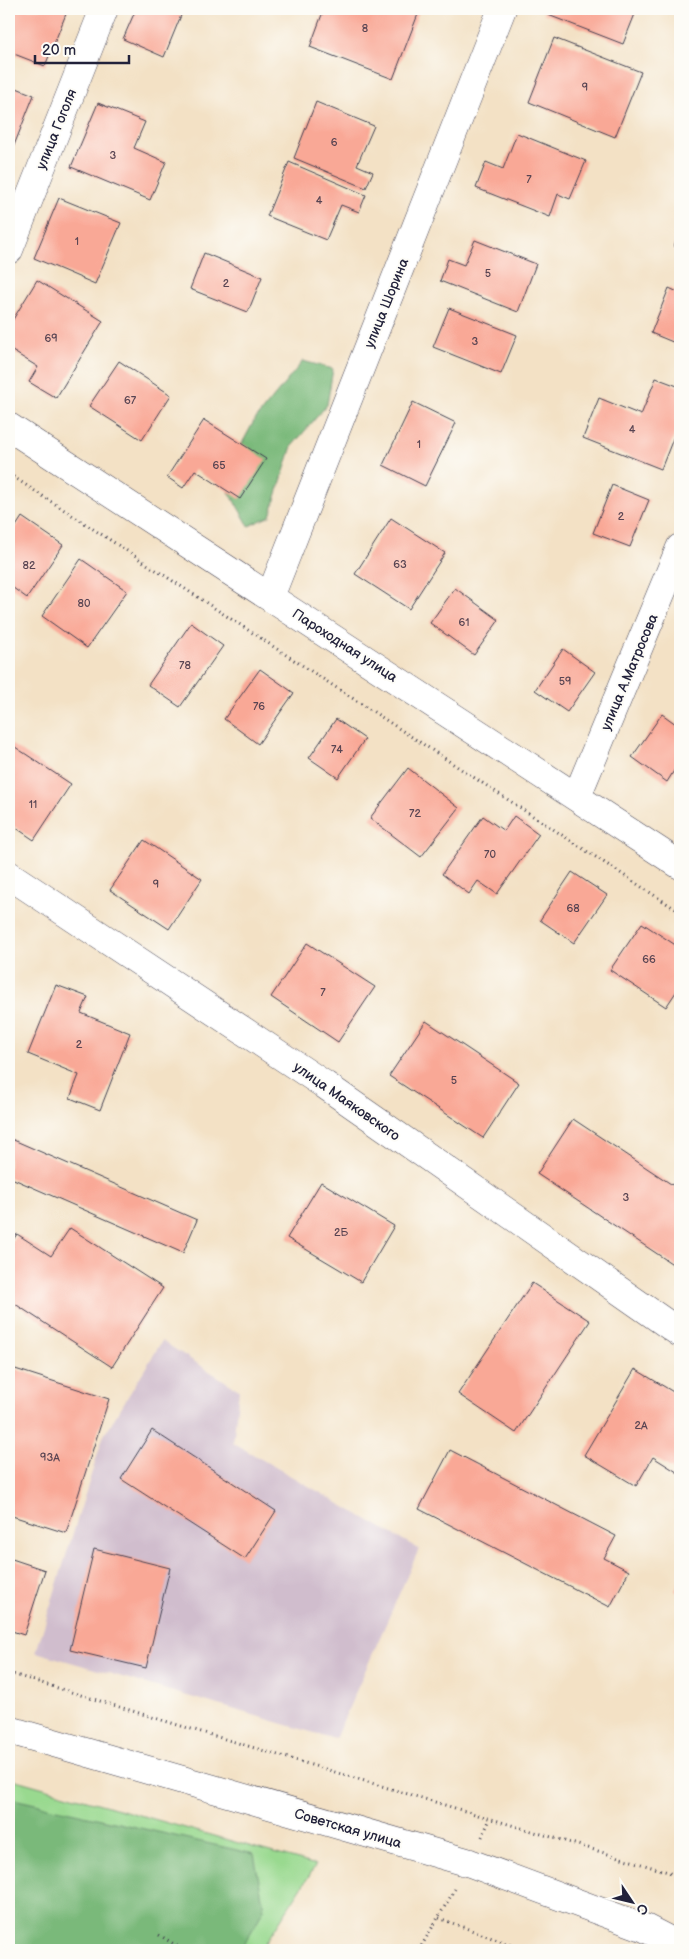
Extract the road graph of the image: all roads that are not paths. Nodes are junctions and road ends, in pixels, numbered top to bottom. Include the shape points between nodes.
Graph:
1 (104, 9) edge
2 (502, 9) edge
3 (9, 250) edge
4 (9, 426) edge
5 (680, 548) edge
6 (270, 597) junction
7 (577, 796) junction
8 (680, 865) edge
9 (9, 875) edge
10 (680, 1333) edge
11 (9, 1730) edge
12 (680, 1946) edge

1 - 3 street, улица Гоголя
2 - 6 street, улица Шорина
4 - 6 street, Пароходная улица
5 - 7 street, улица А.Матросова
6 - 7 street, Пароходная улица
7 - 8 street, Пароходная улица
9 - 10 street, улица Маяковского via 325,1085
11 - 12 street, Советская улица via 470,1863 645,1928

